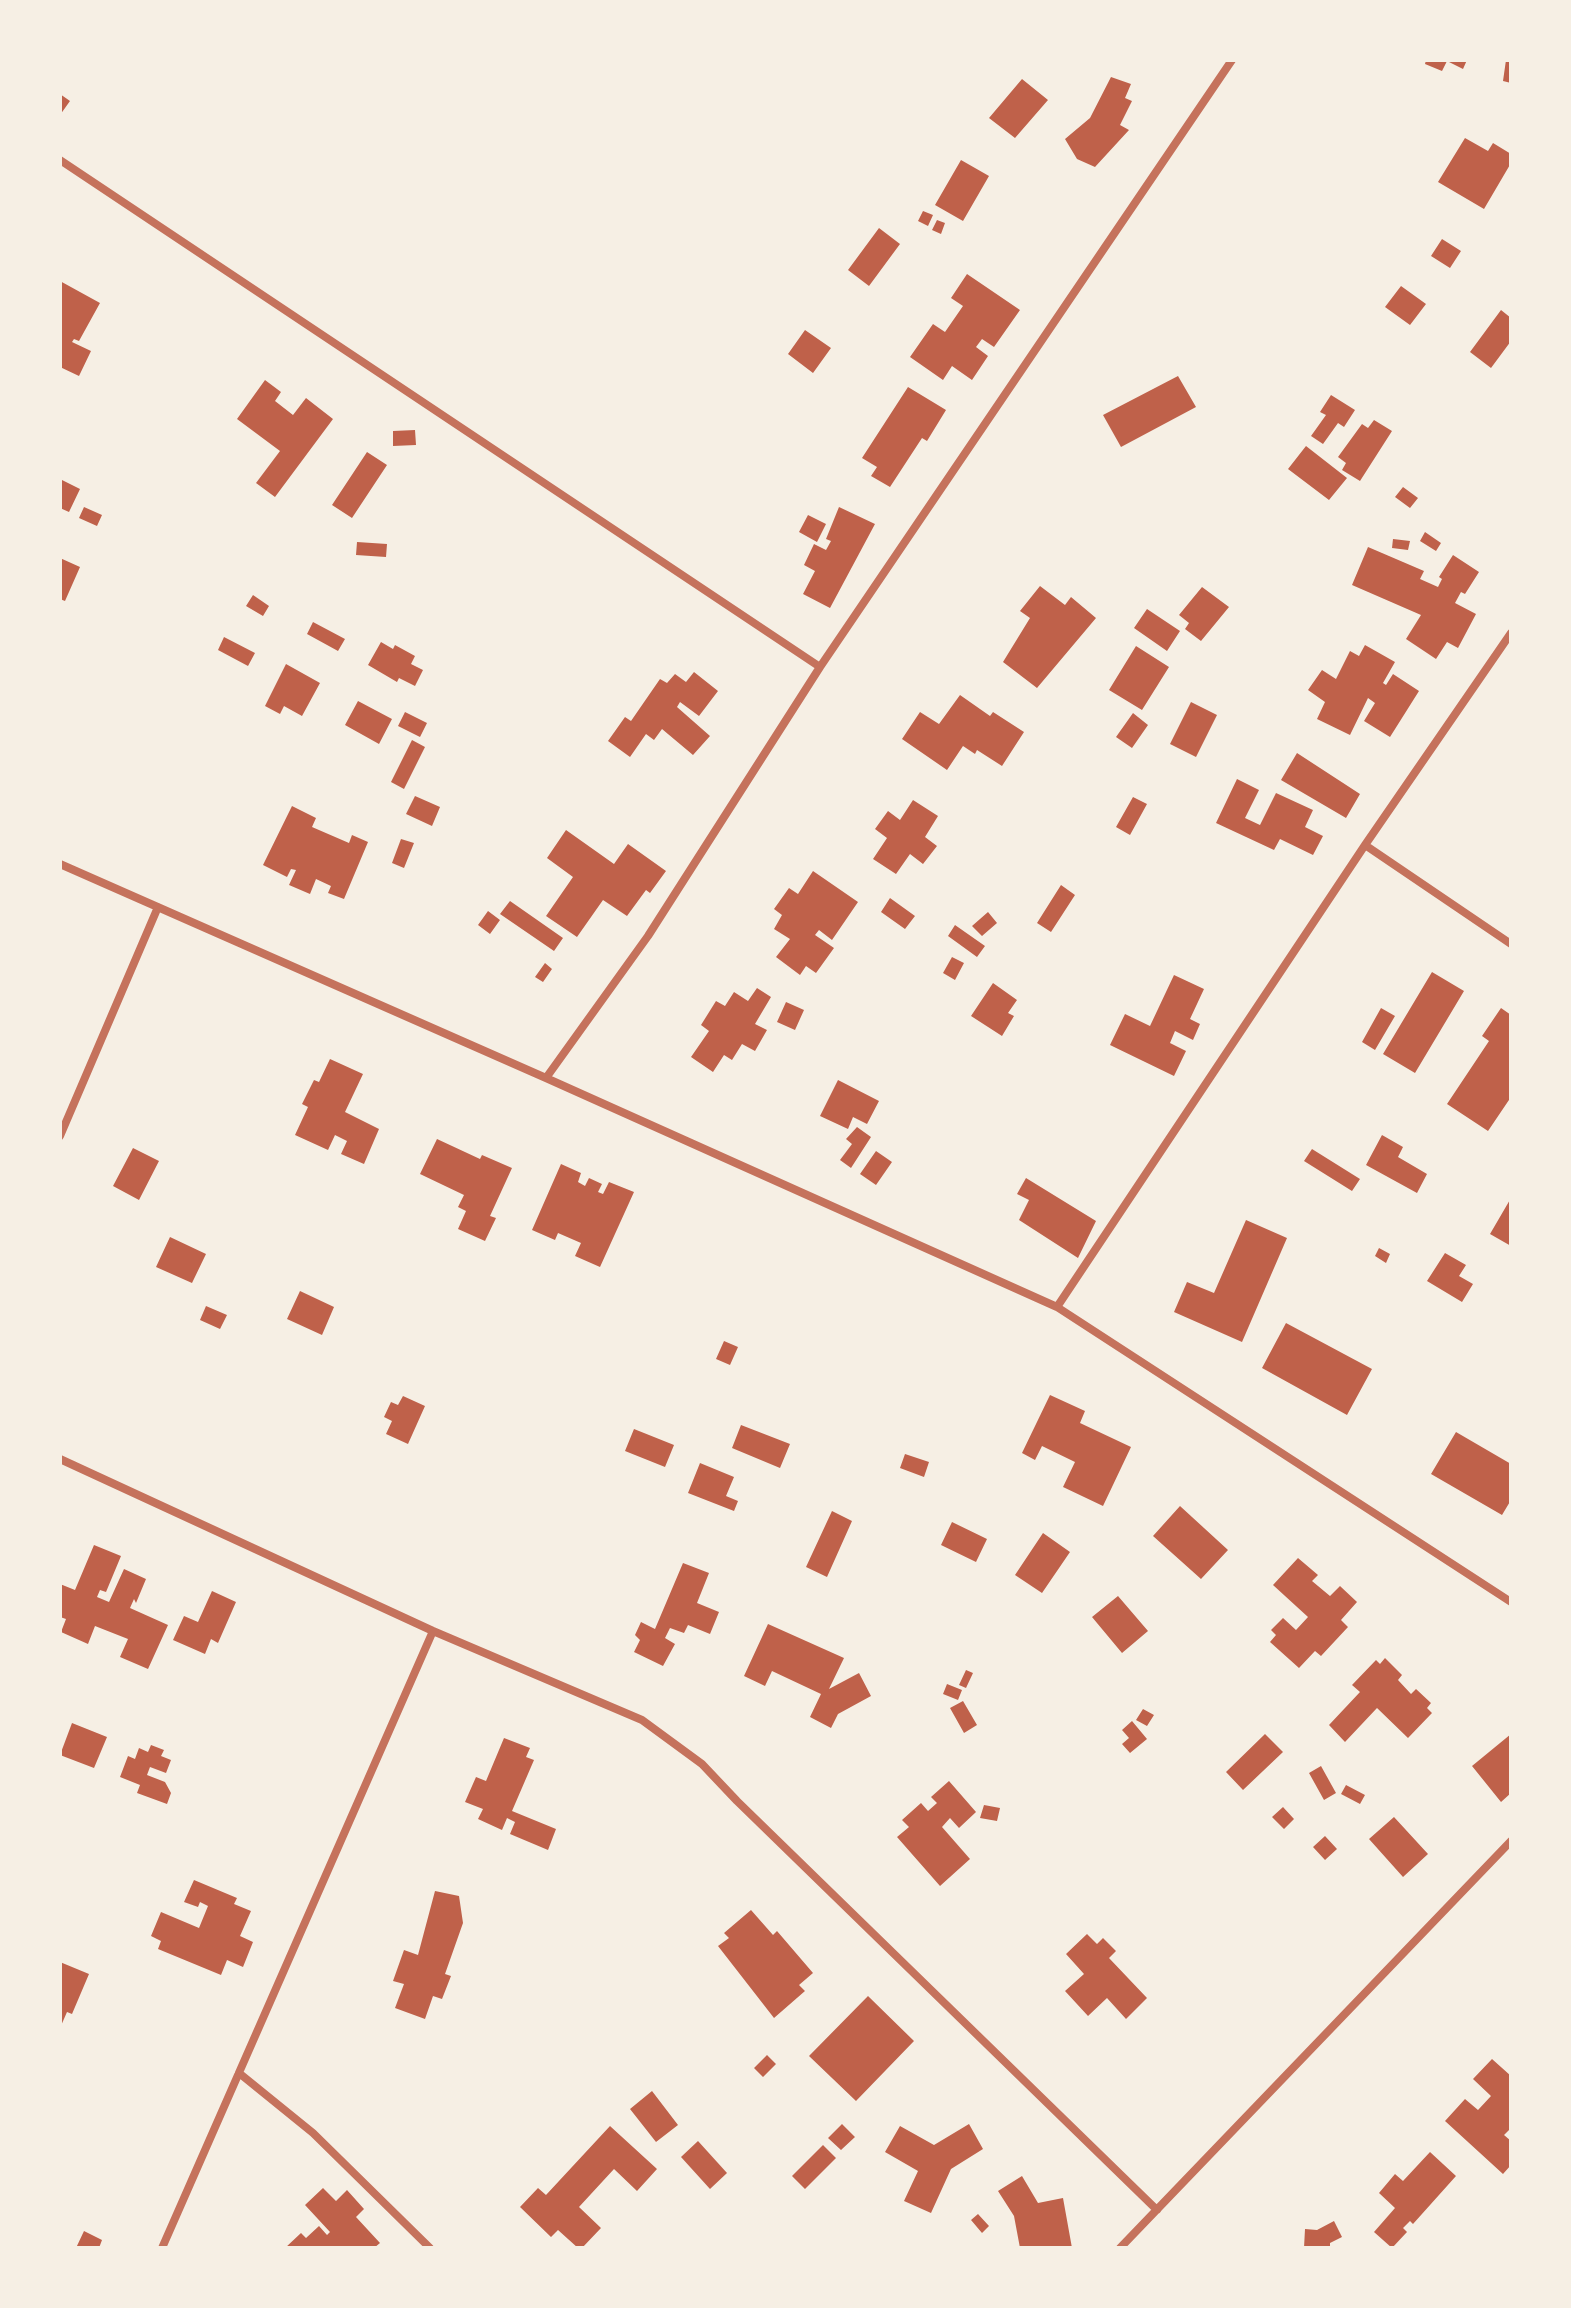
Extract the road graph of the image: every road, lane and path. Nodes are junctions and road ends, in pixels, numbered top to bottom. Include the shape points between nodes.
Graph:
1 (1232, 60) edge
2 (60, 160) edge
3 (1511, 633) edge
4 (820, 667) junction
5 (1365, 845) junction
6 (60, 864) edge
7 (158, 907) junction
8 (1511, 944) edge
9 (546, 1078) junction
10 (60, 1136) edge
11 (1057, 1307) junction
12 (60, 1459) edge
13 (1511, 1602) edge
14 (433, 1631) junction
15 (1511, 1841) edge
16 (239, 2073) junction
17 (1157, 2210) junction
18 (162, 2248) edge
19 (430, 2248) edge
20 (1120, 2248) edge

1 - 4 street
2 - 4 street
3 - 5 street
4 - 9 street via 648,936
5 - 8 street
5 - 11 street
6 - 7 street
7 - 9 street
7 - 10 street
9 - 11 street
11 - 13 street
12 - 14 street
14 - 16 street
14 - 17 street via 642,1720 702,1764
15 - 17 street
16 - 18 street
16 - 19 street via 313,2133
17 - 20 street

